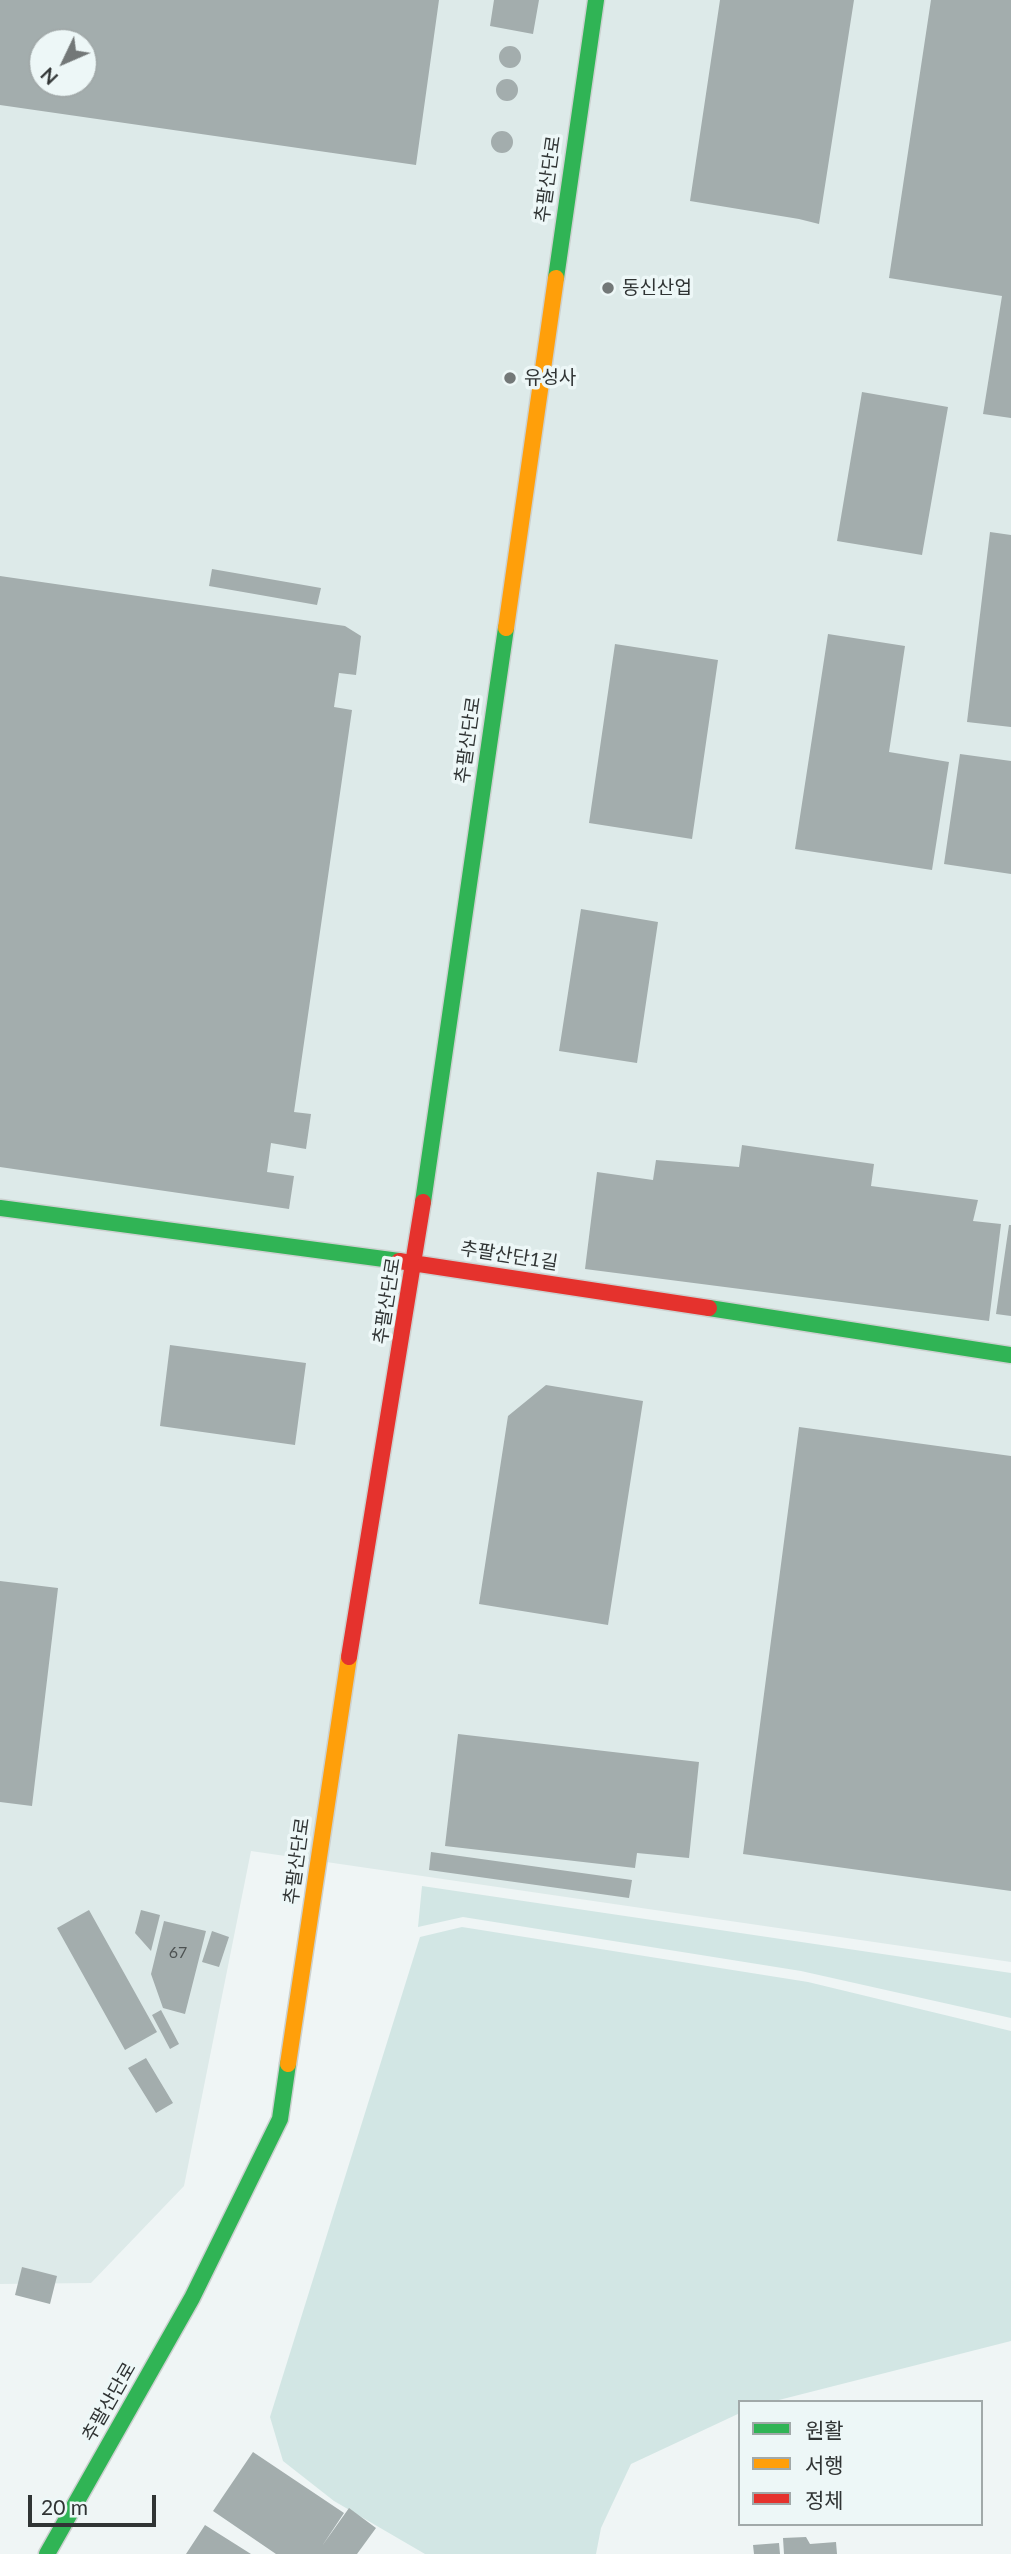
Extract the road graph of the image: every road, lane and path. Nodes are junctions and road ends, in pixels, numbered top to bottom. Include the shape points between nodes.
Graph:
1 (596, 0) edge
2 (0, 1208) edge
3 (414, 1263) junction
4 (1011, 1354) edge
5 (47, 2554) edge

1 - 3 street, 추팔산단로
2 - 3 street, 추팔산단1길
3 - 4 street, 추팔산단1길
3 - 5 street, 추팔산단로 via 351,1641 280,2119 192,2298

